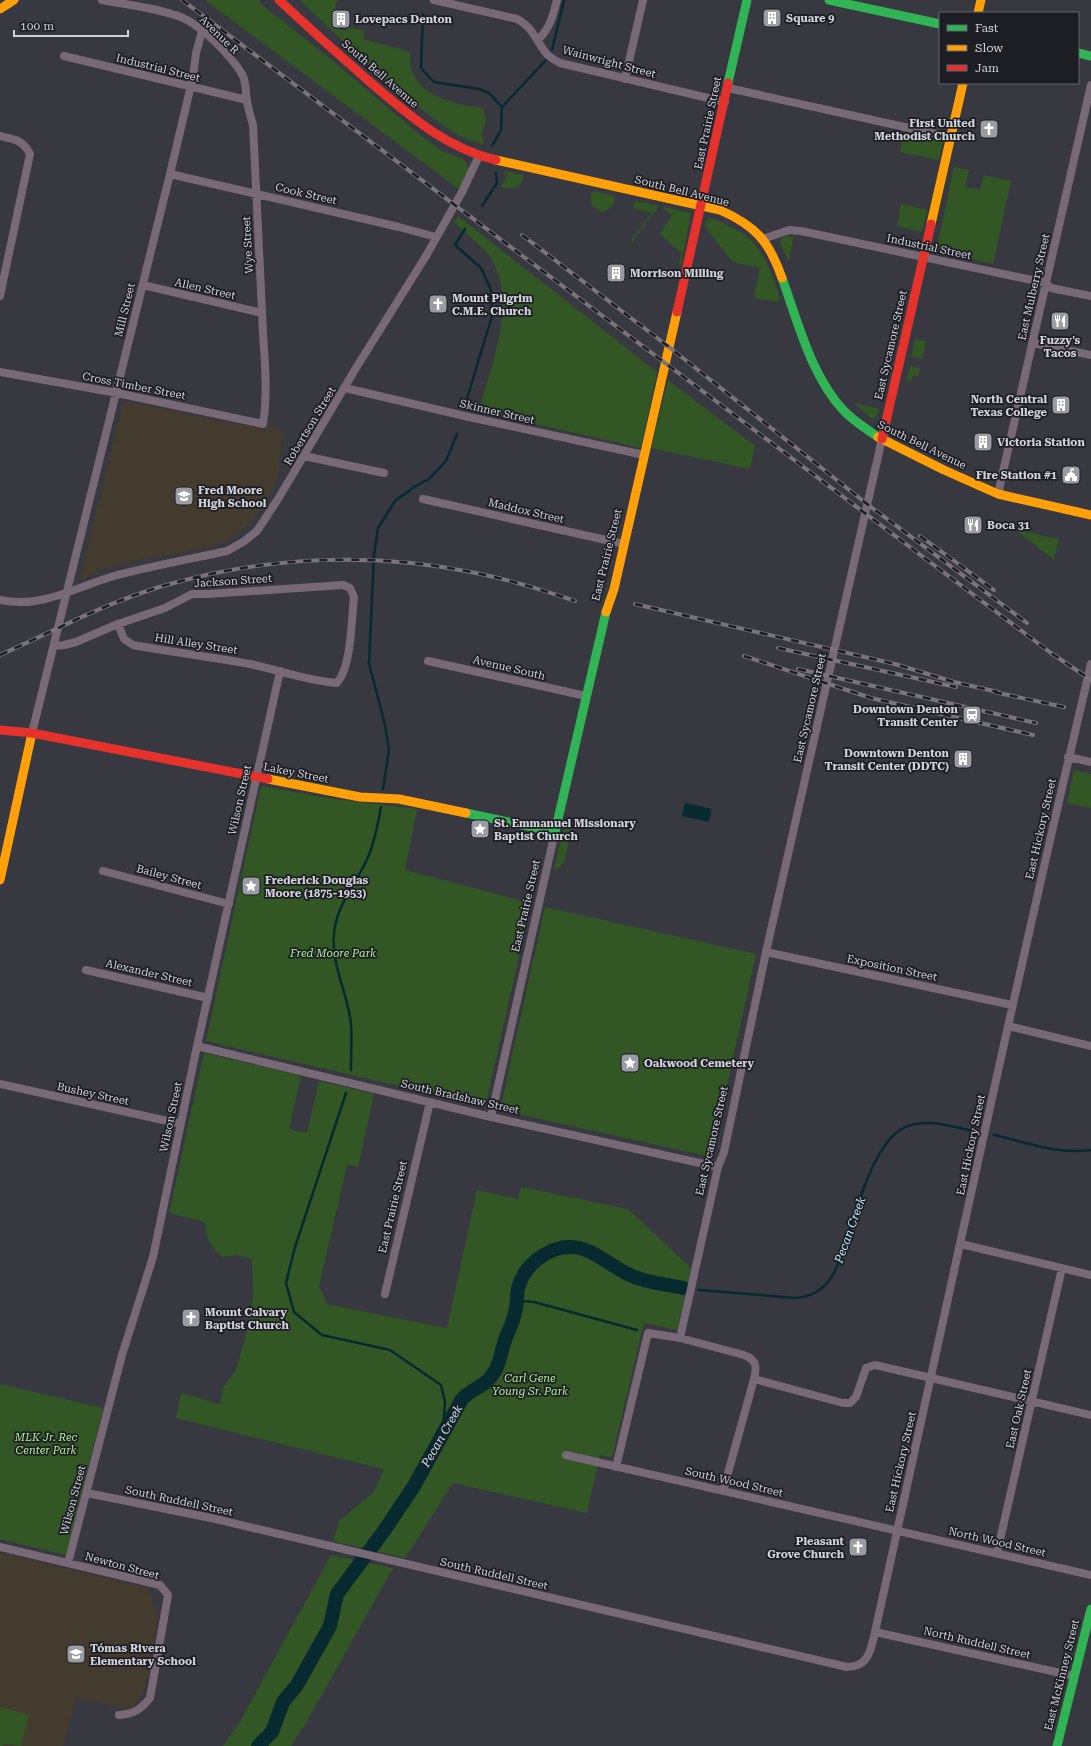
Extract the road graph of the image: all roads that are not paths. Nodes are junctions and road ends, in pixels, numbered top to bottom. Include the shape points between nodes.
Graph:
1 (14, 0) edge
2 (102, 0) edge
3 (279, 0) edge
4 (434, 0) edge
5 (557, 0) edge
6 (644, 0) edge
7 (747, 0) edge
8 (829, 0) edge
9 (981, 0) edge
10 (0, 9) edge
11 (978, 12) edge
12 (939, 24) edge
13 (202, 31) junction
14 (538, 40) junction
15 (1079, 53) edge
16 (64, 56) dead end
17 (1091, 56) edge
18 (237, 68) joint
19 (625, 79) junction
20 (963, 84) edge
21 (1091, 85) edge
22 (191, 88) junction
23 (728, 88) junction
24 (246, 100) junction
25 (724, 102) junction
26 (1087, 122) edge
27 (0, 136) edge
28 (950, 137) junction
29 (479, 156) junction
30 (170, 174) junction
31 (256, 194) junction
32 (701, 206) junction
33 (436, 237) junction
34 (763, 239) junction
35 (923, 257) junction
36 (1046, 283) junction
37 (143, 285) junction
38 (0, 296) edge
39 (1091, 296) edge
40 (262, 313) junction
41 (1033, 343) junction
42 (1091, 356) edge
43 (0, 372) edge
44 (345, 388) junction
45 (117, 393) junction
46 (263, 424) joint
47 (882, 439) junction
48 (644, 455) junction
49 (304, 456) junction
50 (384, 473) dead end
51 (998, 494) junction
52 (423, 499) dead end
53 (1091, 514) edge
54 (624, 544) junction
55 (350, 588) joint
56 (68, 593) junction
57 (0, 600) edge
58 (118, 624) junction
59 (54, 646) junction
60 (428, 661) dead end
61 (1091, 664) edge
62 (280, 671) junction
63 (586, 696) junction
64 (0, 730) edge
65 (32, 733) junction
66 (1068, 757) junction
67 (1091, 762) edge
68 (256, 778) junction
69 (555, 832) junction
70 (103, 871) dead end
71 (0, 880) edge
72 (229, 904) junction
73 (766, 952) junction
74 (86, 970) dead end
75 (208, 998) junction
76 (1012, 1005) junction
77 (1008, 1026) junction
78 (197, 1046) junction
79 (1091, 1046) edge
80 (0, 1084) edge
81 (430, 1102) junction
82 (491, 1117) junction
83 (181, 1124) junction
84 (718, 1167) junction
85 (961, 1244) junction
86 (1062, 1268) junction
87 (1091, 1275) edge
88 (385, 1294) dead end
89 (680, 1338) junction
90 (931, 1378) junction
91 (754, 1380) junction
92 (1032, 1401) junction
93 (1091, 1415) edge
94 (566, 1455) dead end
95 (616, 1467) junction
96 (723, 1491) junction
97 (87, 1493) junction
98 (897, 1531) junction
99 (0, 1546) edge
100 (997, 1554) junction
101 (68, 1563) junction
102 (1091, 1575) edge
103 (1091, 1609) edge
104 (875, 1632) junction
105 (1088, 1635) edge
106 (1074, 1676) junction
107 (119, 1715) dead end
108 (1057, 1746) edge

1 - 10 street
2 - 13 street, Avenue R via 182,18
3 - 29 street, South Bell Avenue via 339,56 428,131 456,148
4 - 14 street, Wainwright Street via 517,19 531,29
5 - 14 street via 552,20
6 - 19 street
7 - 23 street, East Prairie Street
8 - 12 street
9 - 11 street
13 - 18 street, Avenue R
13 - 22 street, Mill Street
14 - 19 street, Wainwright Street via 546,53 560,63
15 - 17 street
16 - 22 street, Industrial Street
18 - 24 street, Wye Street via 246,85
19 - 25 street, Wainwright Street
20 - 28 street, East Sycamore Street
21 - 26 street, East Mulberry Street
22 - 24 street, Industrial Street
22 - 30 street, Mill Street
23 - 25 street, East Prairie Street
23 - 28 street
24 - 31 street, Wye Street via 253,124
25 - 32 street, East Prairie Street
26 - 36 street, East Mulberry Street
27 - 38 street via 24,144 30,154
28 - 35 street, East Sycamore Street
29 - 32 street, South Bell Avenue
29 - 33 street, Robertson Street via 475,168
30 - 31 street, Cook Street
30 - 37 street, Mill Street
31 - 33 street, Cook Street
31 - 40 street, Wye Street
32 - 34 street, South Bell Avenue via 720,210 740,219
32 - 48 street, East Prairie Street
33 - 44 street, Robertson Street
34 - 35 street, Industrial Street via 789,230
34 - 47 street, South Bell Avenue via 775,257 816,371 844,411
35 - 36 street, Industrial Street
35 - 47 street, East Sycamore Street
36 - 39 street, Industrial Street via 1051,288
36 - 41 street, East Mulberry Street
37 - 40 street, Allen Street
37 - 45 street, Mill Street
40 - 46 street, Wye Street via 266,402
41 - 42 street
41 - 51 street, East Mulberry Street
43 - 45 street, Cross Timber Street
44 - 48 street, Skinner Street via 469,418
44 - 49 street, Robertson Street
45 - 46 street, Cross Timber Street
45 - 56 street, Mill Street
47 - 51 street, South Bell Avenue
47 - 73 street, East Sycamore Street
48 - 54 street, East Prairie Street
49 - 50 street
49 - 56 street, Robertson Street via 257,531 243,542 227,551 115,576
51 - 53 street, South Bell Avenue
52 - 54 street, Maddox Street
54 - 63 street, East Prairie Street via 614,589 603,618
55 - 58 street, Jackson Street via 343,585 192,594 165,608
55 - 62 street, Hill Alley Street via 354,597 350,639 342,678 337,683 322,682
56 - 57 street, Robertson Street via 37,601
56 - 59 street, Mill Street
58 - 59 street, Jackson Street via 76,642
58 - 62 street, Hill Alley Street via 124,639 133,645 207,656
59 - 65 street, Mill Street
60 - 63 street, Avenue South
61 - 66 street, East Hickory Street
62 - 68 street, Wilson Street
63 - 69 street, East Prairie Street
64 - 65 street, Lakey Street
65 - 68 street, Lakey Street
65 - 71 street
66 - 67 street
66 - 76 street, East Hickory Street
68 - 69 street, Lakey Street via 360,797 399,799
68 - 72 street, Wilson Street
69 - 82 street, East Prairie Street
70 - 72 street, Bailey Street
72 - 75 street, Wilson Street
73 - 76 street, Exposition Street
73 - 84 street, East Sycamore Street via 724,1152
74 - 75 street, Alexander Street
75 - 78 street, Wilson Street
76 - 77 street, East Hickory Street
77 - 79 street
77 - 85 street, East Hickory Street
78 - 81 street, South Bradshaw Street
78 - 83 street, Wilson Street
80 - 83 street, Bushey Street
81 - 82 street, South Bradshaw Street
81 - 88 street, East Prairie Street
82 - 84 street, South Bradshaw Street
83 - 97 street, Wilson Street via 153,1257 122,1355
84 - 89 street, East Sycamore Street
85 - 86 street
85 - 90 street, East Hickory Street
86 - 87 street
86 - 92 street, East Oak Street
89 - 91 street via 750,1357 755,1362
89 - 95 street via 648,1333
90 - 91 street via 875,1365 866,1368 856,1397 850,1403
90 - 92 street
90 - 98 street, East Hickory Street
91 - 96 street
92 - 93 street
92 - 100 street, East Oak Street
94 - 95 street, South Wood Street
95 - 96 street, South Wood Street
96 - 98 street, South Wood Street
97 - 101 street, Wilson Street
97 - 104 street, South Ruddell Street via 211,1518 847,1667 854,1667 865,1661
98 - 100 street, North Wood Street
98 - 104 street, East Hickory Street
99 - 101 street, Newton Street
100 - 102 street, North Wood Street
101 - 107 street, Newton Street via 160,1585 168,1594 150,1698 141,1709
103 - 105 street, East McKinney Street
104 - 106 street, North Ruddell Street
105 - 106 street, East McKinney Street
106 - 108 street, East McKinney Street

